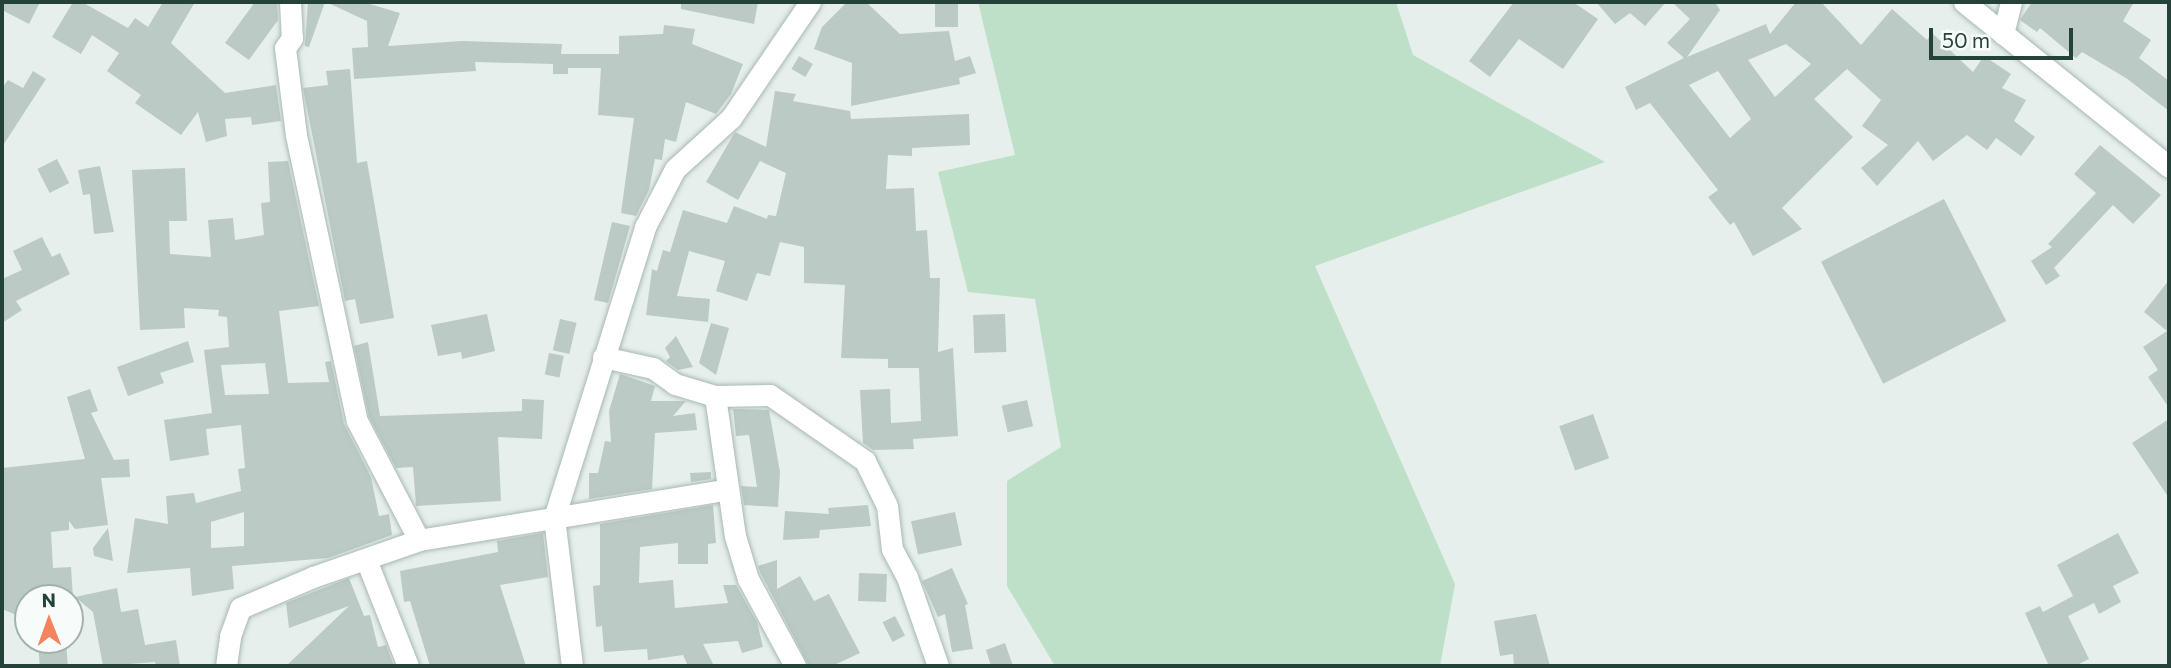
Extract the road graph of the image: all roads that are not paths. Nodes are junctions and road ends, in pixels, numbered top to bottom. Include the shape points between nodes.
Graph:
1 (290, 2) edge
2 (810, 2) edge
3 (1964, 2) edge
4 (2011, 2) edge
5 (2003, 34) junction
6 (2169, 167) edge
7 (603, 358) junction
8 (715, 397) junction
9 (725, 490) junction
10 (554, 518) junction
11 (419, 540) junction
12 (367, 562) junction
13 (226, 666) edge
14 (408, 666) edge
15 (572, 666) edge
16 (796, 666) edge
17 (938, 666) edge

1 - 11 street via 292,38 285,48 294,121 357,421
2 - 7 street via 731,118 675,169 645,228
3 - 5 street
4 - 5 street
5 - 6 street
7 - 8 street via 653,368 675,384
7 - 10 street
8 - 9 street
8 - 17 street via 770,395 865,461 887,506 891,549 907,577
9 - 10 street
9 - 16 street via 748,579
10 - 11 street
10 - 15 street
11 - 12 street
12 - 13 street via 301,581 240,608
12 - 14 street

